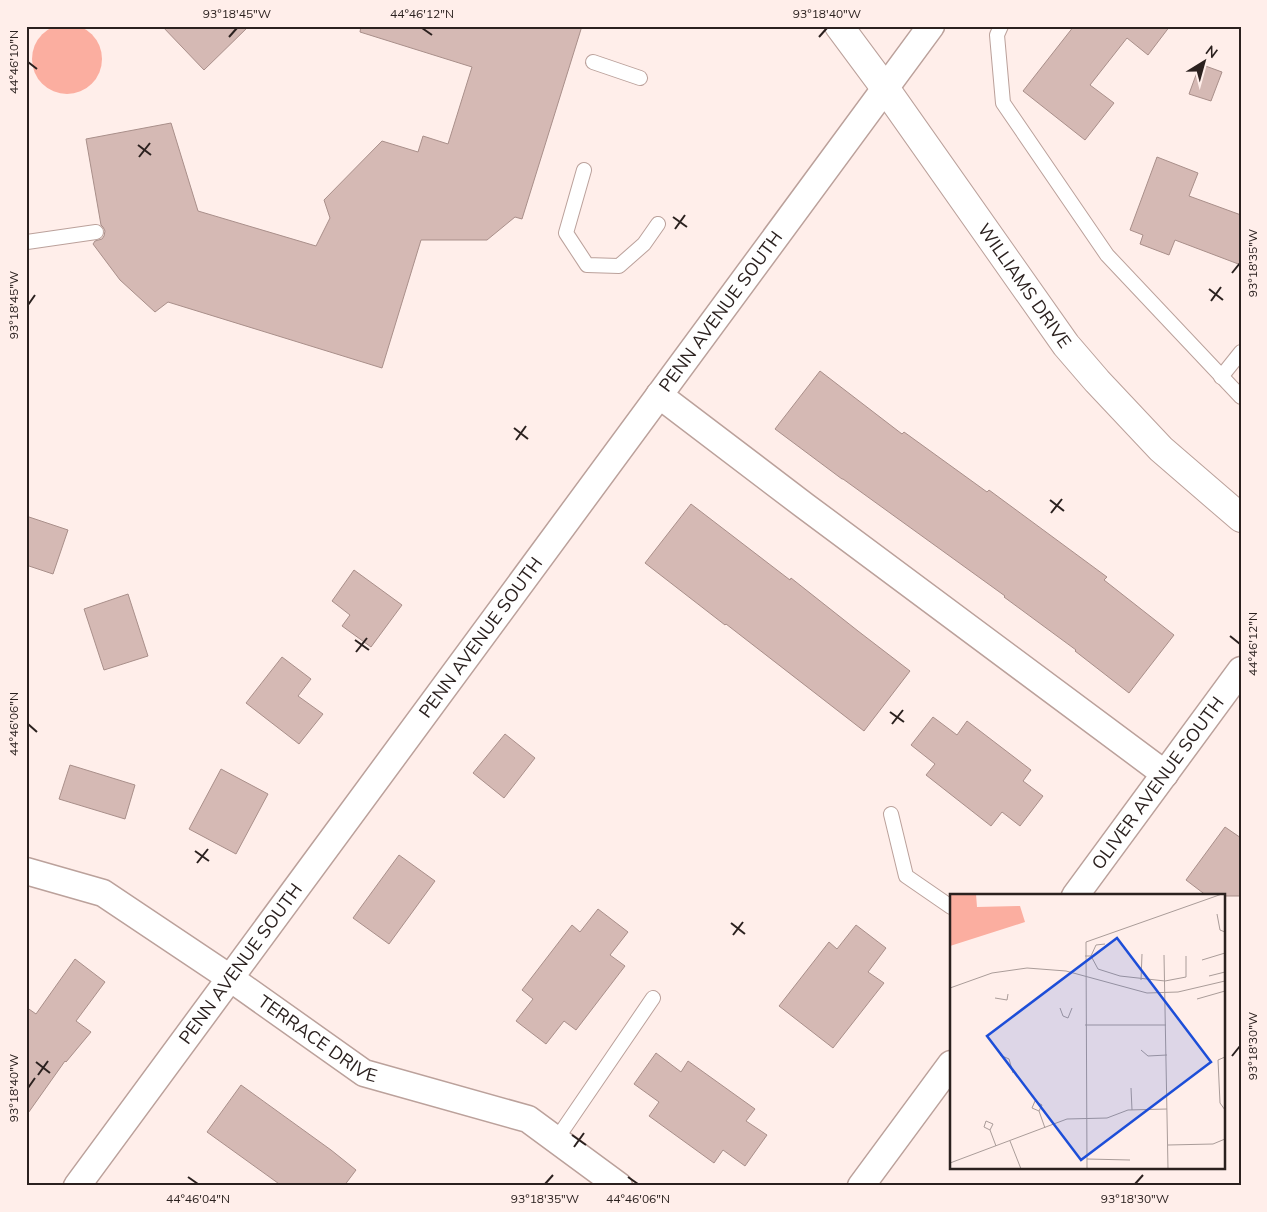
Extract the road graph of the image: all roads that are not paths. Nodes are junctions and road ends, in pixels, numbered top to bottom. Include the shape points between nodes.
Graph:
1 (839, 26) edge
2 (931, 26) edge
3 (1001, 26) edge
4 (593, 62) dead end
5 (640, 78) dead end
6 (885, 88) junction
7 (584, 170) dead end
8 (658, 224) dead end
9 (96, 232) dead end
10 (26, 242) edge
11 (1241, 352) edge
12 (1221, 377) junction
13 (659, 395) junction
14 (1241, 398) edge
15 (1241, 518) edge
16 (1241, 670) edge
17 (1165, 774) junction
18 (891, 814) dead end
19 (26, 871) edge
20 (1076, 894) edge
21 (950, 906) edge
22 (230, 978) junction
23 (653, 998) dead end
24 (950, 1065) edge
25 (556, 1140) junction
26 (77, 1186) edge
27 (619, 1186) edge
28 (861, 1186) edge

1 - 6 main road, WILLIAMS DRIVE
2 - 6 street, PENN AVENUE SOUTH
3 - 12 lane via 997,35 1003,103 1107,255
4 - 5 lane
6 - 13 street, PENN AVENUE SOUTH
6 - 15 main road, WILLIAMS DRIVE via 1066,345 1161,449
7 - 8 lane via 566,233 587,265 619,266 644,244
9 - 10 lane
11 - 12 lane
12 - 14 lane
13 - 17 street
13 - 22 street, PENN AVENUE SOUTH
16 - 17 street, OLIVER AVENUE SOUTH
17 - 20 street, OLIVER AVENUE SOUTH
18 - 21 lane via 906,876
19 - 22 street, TERRACE DRIVE via 103,893
22 - 25 street, TERRACE DRIVE via 364,1072 528,1119
22 - 26 street, PENN AVENUE SOUTH
23 - 25 lane
24 - 28 street
25 - 27 street, TERRACE DRIVE

